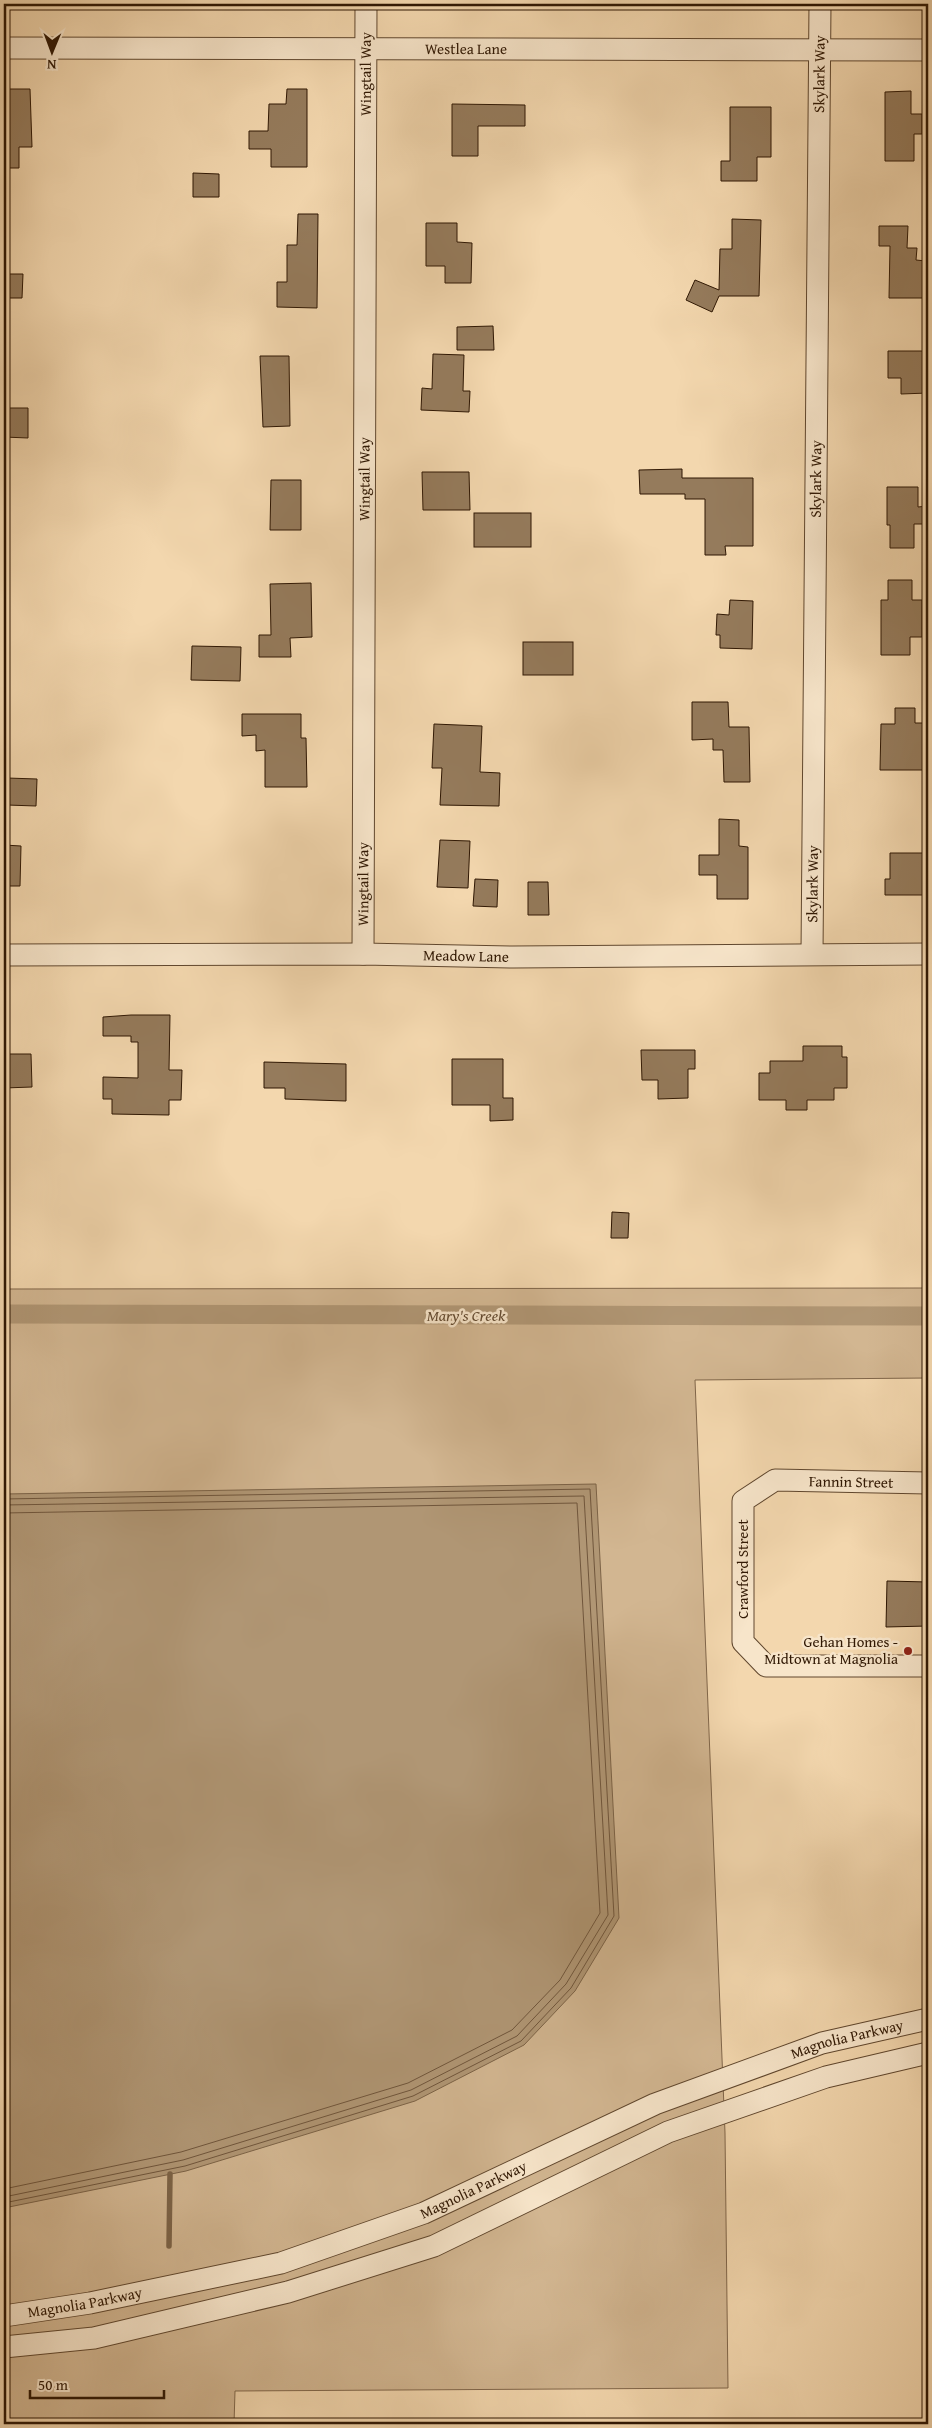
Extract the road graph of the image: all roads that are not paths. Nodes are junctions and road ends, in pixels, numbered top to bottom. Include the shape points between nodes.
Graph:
1 (366, 4) edge
2 (820, 4) edge
3 (4, 48) edge
4 (367, 48) junction
5 (820, 50) junction
6 (928, 50) edge
7 (363, 954) junction
8 (812, 954) junction
9 (928, 954) edge
10 (4, 955) edge
11 (774, 1480) joint
12 (928, 1484) edge
13 (928, 1666) edge
14 (928, 2019) edge
15 (928, 2053) edge
16 (325, 2248) junction
17 (335, 2277) junction
18 (4, 2316) edge
19 (4, 2347) edge

1 - 4 street, Wingtail Way
2 - 5 street, Skylark Way
3 - 4 street, Westlea Lane
4 - 5 street, Westlea Lane
4 - 7 street, Wingtail Way
5 - 6 street, Westlea Lane
5 - 8 street, Skylark Way
7 - 8 street, Meadow Lane via 513,957
7 - 10 street, Meadow Lane
8 - 9 street, Meadow Lane
11 - 12 street, Fannin Street
11 - 13 street, Crawford Street via 743,1501 743,1642 766,1666
14 - 16 street, Magnolia Parkway via 822,2044 655,2104 424,2213
15 - 17 street, Magnolia Parkway via 826,2077 668,2132 434,2246
16 - 17 street
16 - 18 street, Magnolia Parkway via 281,2263 90,2303
17 - 19 street, Magnolia Parkway via 288,2292 94,2338

